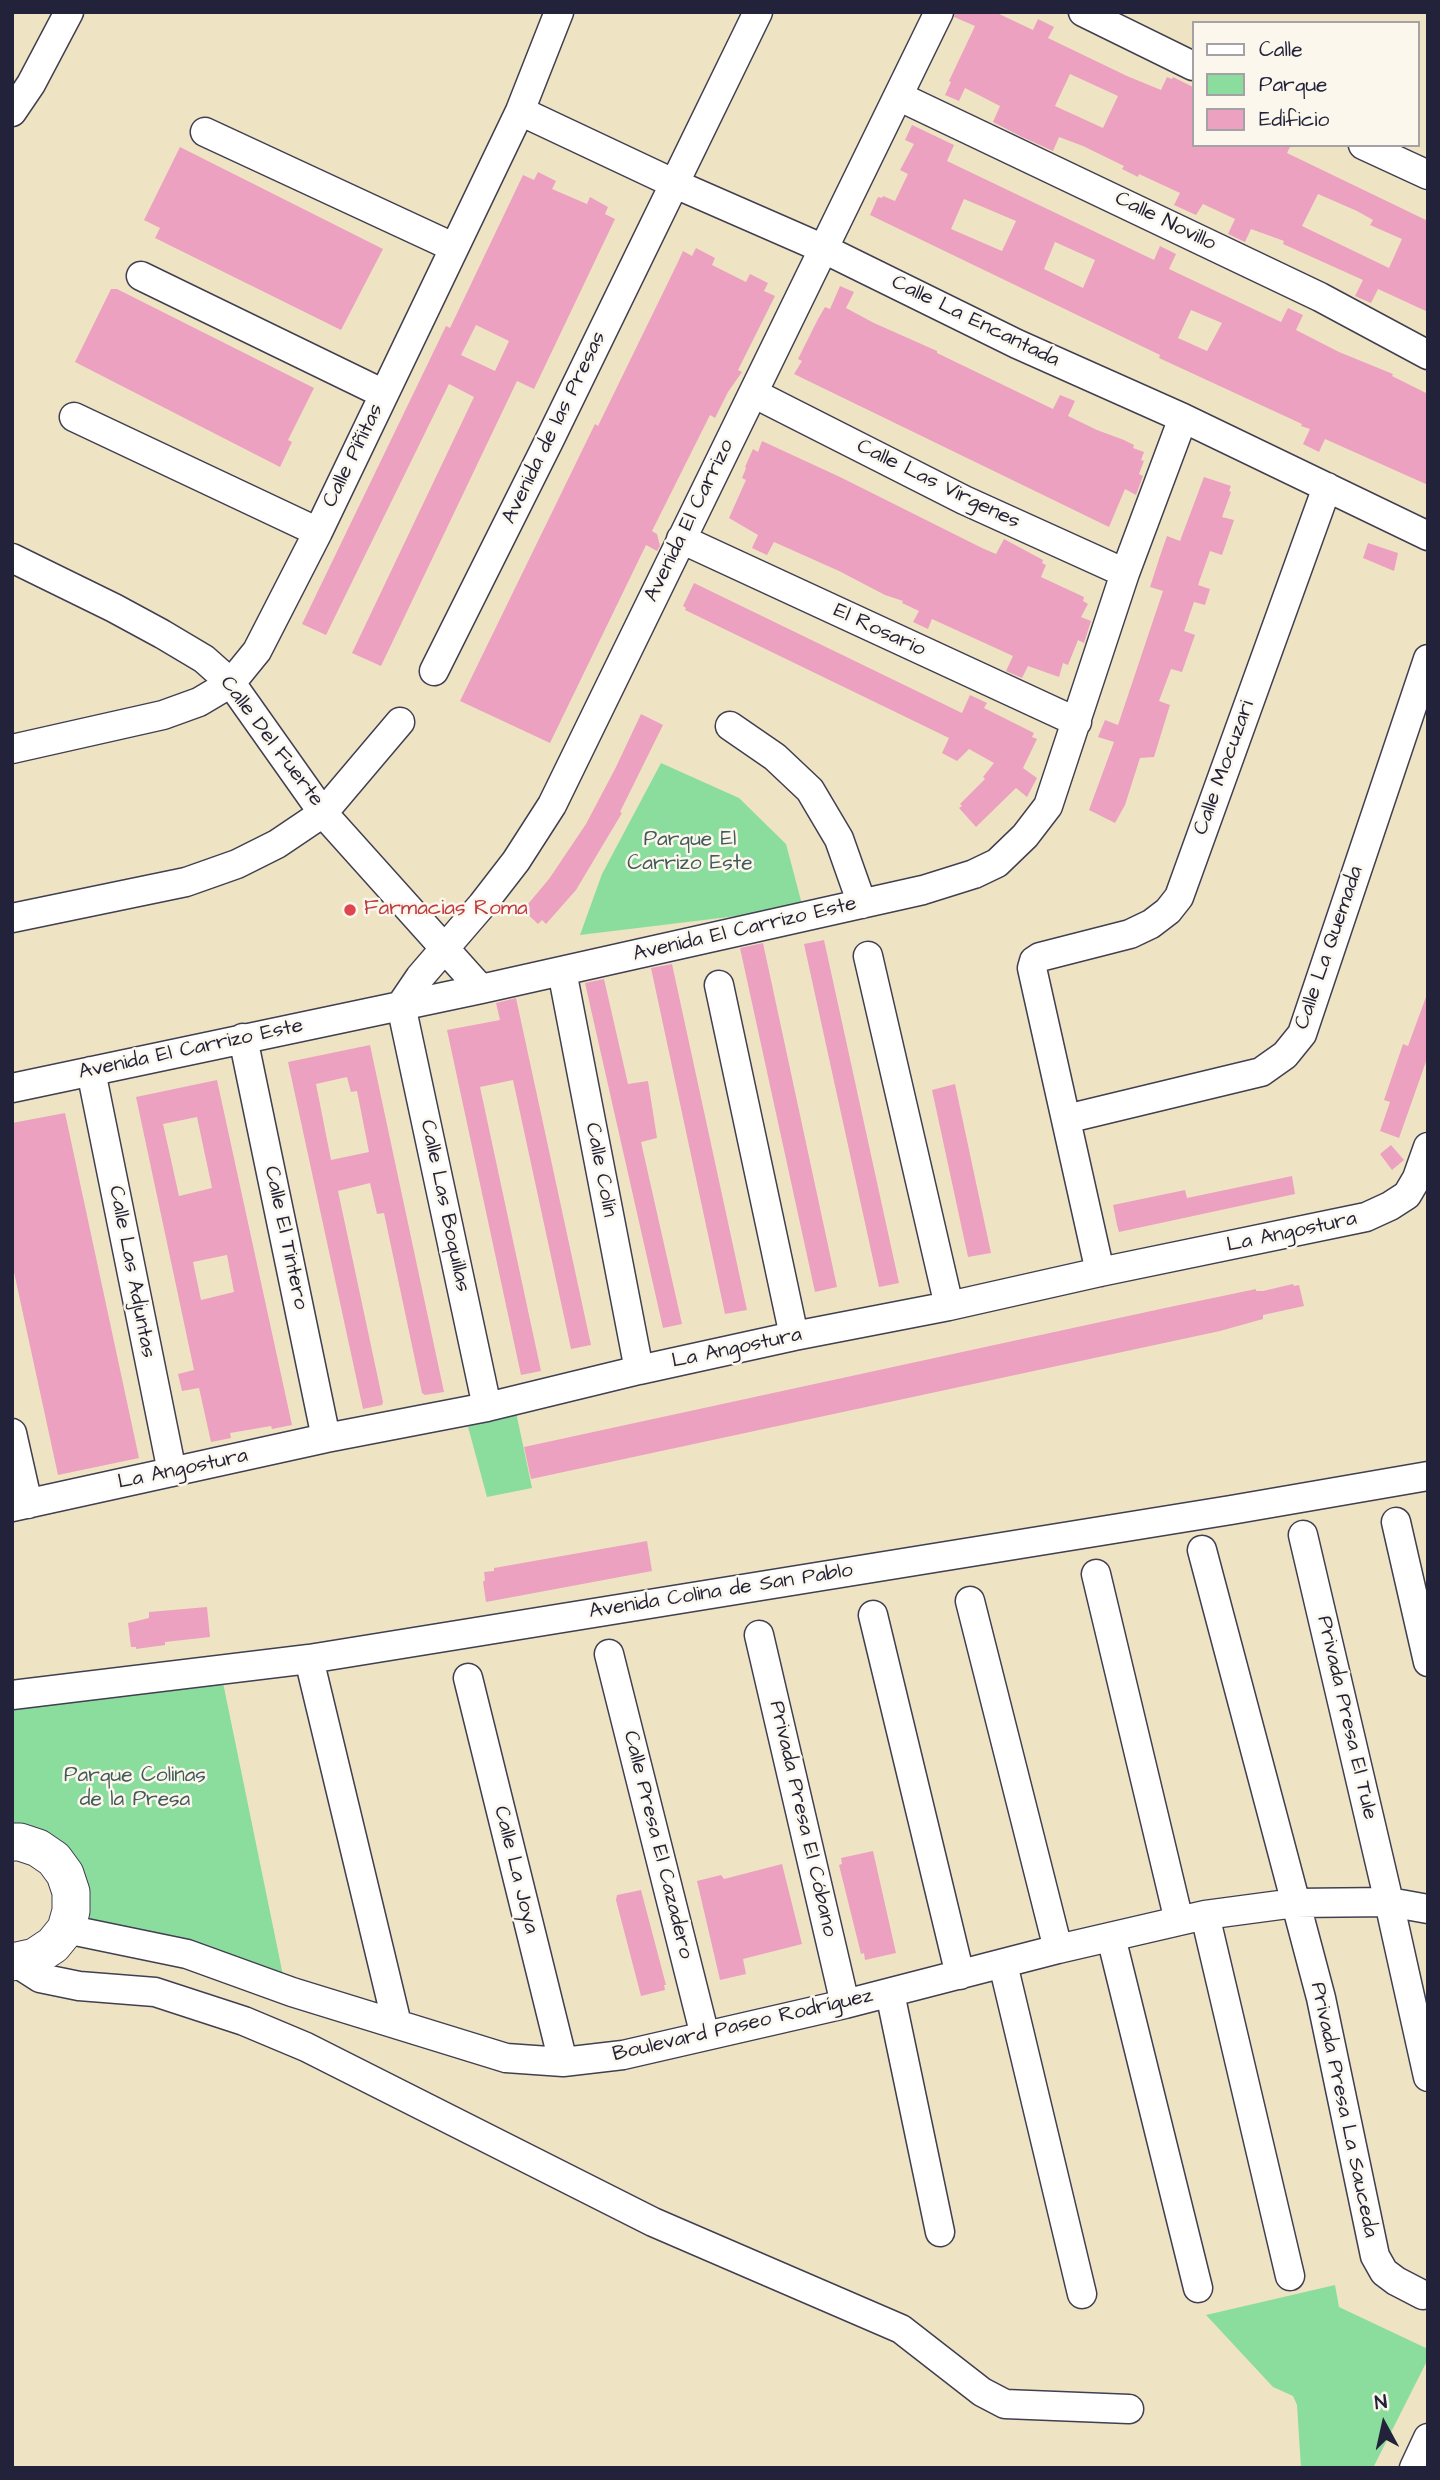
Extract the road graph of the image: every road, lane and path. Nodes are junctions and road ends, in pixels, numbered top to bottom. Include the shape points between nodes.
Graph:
1 (69, 12) edge
2 (559, 12) edge
3 (758, 12) edge
4 (939, 12) edge
5 (1083, 12) edge
6 (1192, 66) edge
7 (898, 96) junction
8 (520, 111) junction
9 (12, 112) edge
10 (205, 132) dead end
11 (1367, 147) edge
12 (1428, 175) edge
13 (673, 183) junction
14 (453, 247) junction
15 (824, 249) junction
16 (141, 275) dead end
17 (1428, 355) edge
18 (753, 393) junction
19 (384, 394) junction
20 (74, 418) dead end
21 (1184, 418) junction
22 (1327, 487) junction
23 (318, 532) junction
24 (1428, 536) edge
25 (681, 539) junction
26 (12, 558) edge
27 (1125, 573) junction
28 (1428, 659) edge
29 (434, 671) dead end
30 (231, 683) junction
31 (400, 722) dead end
32 (1077, 722) junction
33 (730, 726) dead end
34 (12, 749) edge
35 (323, 813) junction
36 (862, 904) junction
37 (12, 918) edge
38 (445, 949) junction
39 (868, 956) dead end
40 (562, 971) junction
41 (719, 985) dead end
42 (481, 989) junction
43 (401, 1005) junction
44 (243, 1038) junction
45 (91, 1071) junction
46 (12, 1088) edge
47 (1066, 1119) junction
48 (1428, 1147) edge
49 (1100, 1272) junction
50 (948, 1306) junction
51 (794, 1336) junction
52 (639, 1370) junction
53 (487, 1407) junction
54 (12, 1433) edge
55 (327, 1438) junction
56 (172, 1472) junction
57 (1428, 1476) edge
58 (20, 1505) edge
59 (1396, 1522) dead end
60 (1303, 1535) dead end
61 (1202, 1550) dead end
62 (1096, 1574) dead end
63 (970, 1601) dead end
64 (873, 1615) dead end
65 (759, 1635) dead end
66 (609, 1654) dead end
67 (309, 1659) junction
68 (1428, 1662) edge
69 (468, 1678) dead end
70 (12, 1695) edge
71 (12, 1842) edge
72 (1389, 1902) junction
73 (1295, 1903) junction
74 (1428, 1909) edge
75 (1192, 1918) junction
76 (66, 1928) junction
77 (1111, 1937) junction
78 (1059, 1949) junction
79 (166, 1950) junction
80 (14, 1962) edge
81 (1003, 1964) junction
82 (960, 1975) junction
83 (155, 1992) junction
84 (890, 1993) junction
85 (845, 2004) junction
86 (397, 2024) junction
87 (705, 2036) junction
88 (563, 2062) junction
89 (1428, 2077) edge
90 (940, 2232) dead end
91 (1290, 2276) dead end
92 (1198, 2288) dead end
93 (1082, 2294) dead end
94 (1423, 2295) dead end
95 (1129, 2409) dead end
96 (1428, 2438) edge
97 (1414, 2468) edge

1 - 9 street via 32,84
2 - 8 street, Calle Piñitas
3 - 13 street, Avenida de las Presas
4 - 7 street, Avenida El Carrizo
5 - 6 street
7 - 15 street, Avenida El Carrizo
7 - 17 street, Calle Novillo via 1320,297
8 - 13 street, Calle La Encantada
8 - 14 street, Calle Piñitas
10 - 14 street
11 - 12 street
13 - 15 street, Calle La Encantada
13 - 29 street, Avenida de las Presas
14 - 19 street, Calle Piñitas
15 - 18 street, Avenida El Carrizo
15 - 21 street, Calle La Encantada via 1017,344
16 - 19 street
18 - 25 street, Avenida El Carrizo
18 - 27 street, Calle Las Virgenes via 964,500
19 - 23 street, Calle Piñitas
20 - 23 street
21 - 22 street, Calle La Encantada
21 - 27 street, Avenida El Carrizo Este
22 - 24 street, Calle La Encantada
22 - 47 street, Calle Mocuzari via 1179,897 1151,924 1130,934 1034,961
23 - 30 street, Calle Piñitas via 257,650
25 - 32 street, El Rosario
25 - 38 street, Avenida El Carrizo via 552,806 516,861
26 - 30 street, Calle Del Fuerte via 162,634 204,659
27 - 32 street, Avenida El Carrizo Este
28 - 47 street, Calle La Quemada via 1302,1034 1285,1055 1261,1072
30 - 34 street, Calle Piñitas via 199,702 163,715
30 - 35 street, Calle Del Fuerte
31 - 35 street
32 - 36 street, Avenida El Carrizo Este via 1048,806 997,863 936,887
33 - 36 street via 775,757 810,790 839,839
35 - 37 street via 277,844 186,882
35 - 38 street, Calle Del Fuerte
36 - 40 street, Avenida El Carrizo Este
38 - 42 street, Calle Del Fuerte
38 - 43 street, Avenida El Carrizo
39 - 50 street
40 - 42 street, Avenida El Carrizo Este
40 - 52 street, Calle Colín
41 - 51 street
42 - 43 street, Avenida El Carrizo Este
43 - 44 street, Avenida El Carrizo Este
43 - 53 street, Calle Las Boquillas
44 - 45 street, Avenida El Carrizo Este
44 - 55 street, Calle El Tintero
45 - 46 street, Avenida El Carrizo Este
45 - 56 street, Calle Las Adjuntas
47 - 49 street
48 - 49 street, La Angostura via 1408,1195 1367,1217
49 - 50 street, La Angostura
50 - 51 street, La Angostura
51 - 52 street, La Angostura
52 - 53 street, La Angostura
53 - 55 street, La Angostura
54 - 58 street
55 - 56 street, La Angostura
56 - 58 street, La Angostura
57 - 67 street, Avenida Colina de San Pablo
59 - 68 street
60 - 72 street, Privada Presa El Tule
61 - 73 street, Privada Presa La Sauceda
62 - 75 street
63 - 78 street
64 - 82 street
65 - 85 street, Privada Presa El Cóbano
66 - 87 street, Calle Presa El Cazadero
67 - 70 street, Avenida Colina de San Pablo
67 - 86 street
69 - 88 street, Calle La Joya
71 - 76 main road via 38,1848 65,1874 71,1892
72 - 73 street, Boulevard Paseo Rodríguez
72 - 74 street, Boulevard Paseo Rodríguez
72 - 89 street, Privada Presa El Tule
73 - 75 street, Boulevard Paseo Rodríguez
73 - 94 street, Privada Presa La Sauceda via 1321,1998 1375,2256 1384,2272
75 - 77 street, Boulevard Paseo Rodríguez
75 - 91 street
76 - 79 street, Boulevard Paseo Rodríguez
76 - 80 main road via 44,1952
77 - 78 street, Boulevard Paseo Rodríguez
77 - 92 street
78 - 81 street, Boulevard Paseo Rodríguez
79 - 83 street
79 - 86 street, Boulevard Paseo Rodríguez
80 - 83 street via 40,1978
81 - 82 street, Boulevard Paseo Rodríguez
81 - 93 street
82 - 84 street, Boulevard Paseo Rodríguez
83 - 95 street via 306,2047 653,2222 901,2329 982,2392 1005,2404
84 - 85 street, Boulevard Paseo Rodríguez
84 - 90 street
85 - 87 street, Boulevard Paseo Rodríguez
86 - 88 street, Boulevard Paseo Rodríguez via 506,2058
87 - 88 street, Boulevard Paseo Rodríguez via 624,2056
96 - 97 street

